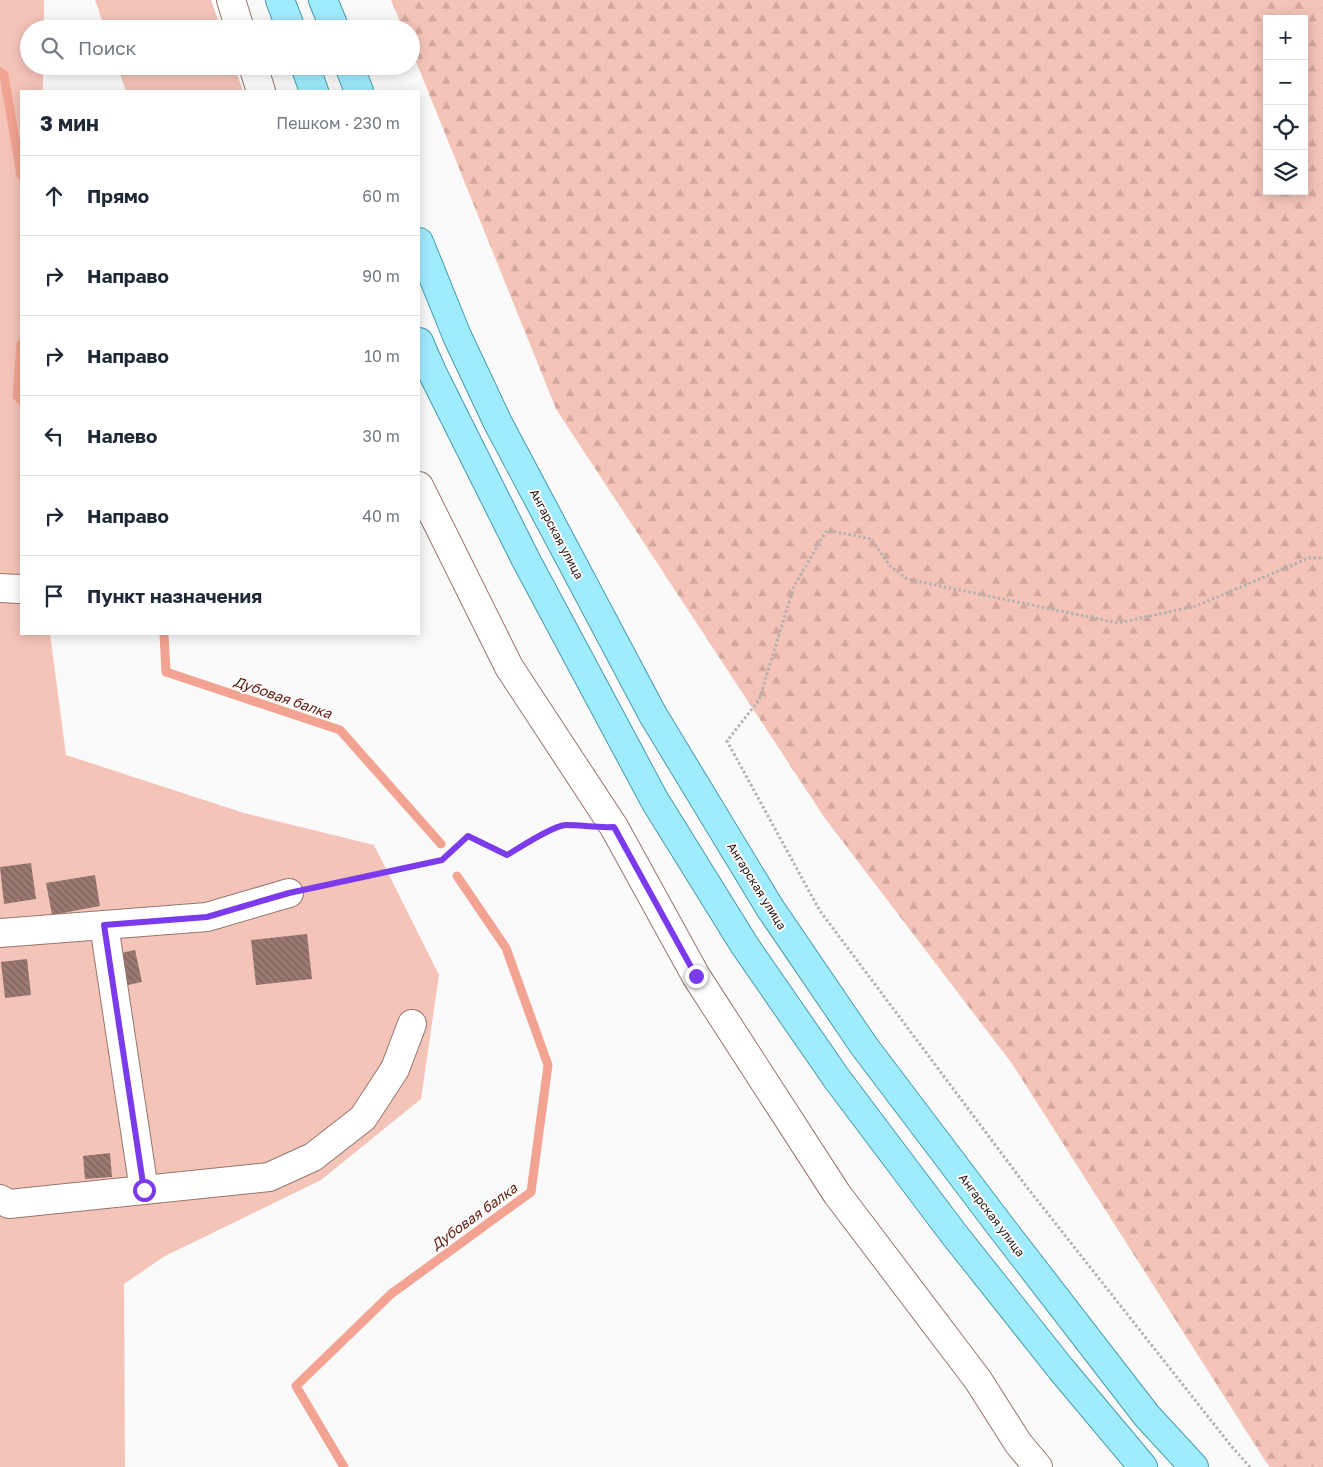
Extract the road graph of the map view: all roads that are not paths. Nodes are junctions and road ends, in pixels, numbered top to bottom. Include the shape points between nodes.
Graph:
1 (231, 0) edge
2 (280, 0) edge
3 (324, 0) edge
4 (237, 20) edge
5 (288, 20) edge
6 (332, 20) edge
7 (256, 75) edge
8 (308, 75) edge
9 (353, 75) edge
10 (261, 90) edge
11 (314, 90) edge
12 (359, 90) edge
13 (420, 244) edge
14 (420, 344) edge
15 (420, 488) edge
16 (289, 893) road end
17 (104, 925) junction
18 (0, 933) edge
19 (412, 1024) dead end
20 (144, 1190) junction
21 (0, 1199) edge
22 (1038, 1467) edge
23 (1143, 1467) edge
24 (1194, 1467) edge

1 - 4 street
2 - 5 main road
3 - 6 main road
7 - 10 street
8 - 11 main road
9 - 12 main road
13 - 24 main road, Ангарская улица via 498,423 653,715 770,908 864,1046 989,1212 1147,1416
14 - 23 main road via 526,560 655,801 745,946 837,1079 948,1226
15 - 22 street via 509,667 614,827 696,976 837,1194 978,1380 1018,1443
16 - 17 street via 207,917
17 - 18 street
17 - 20 street
19 - 20 street via 395,1068 363,1118 313,1158 269,1176
20 - 21 street via 9,1204

